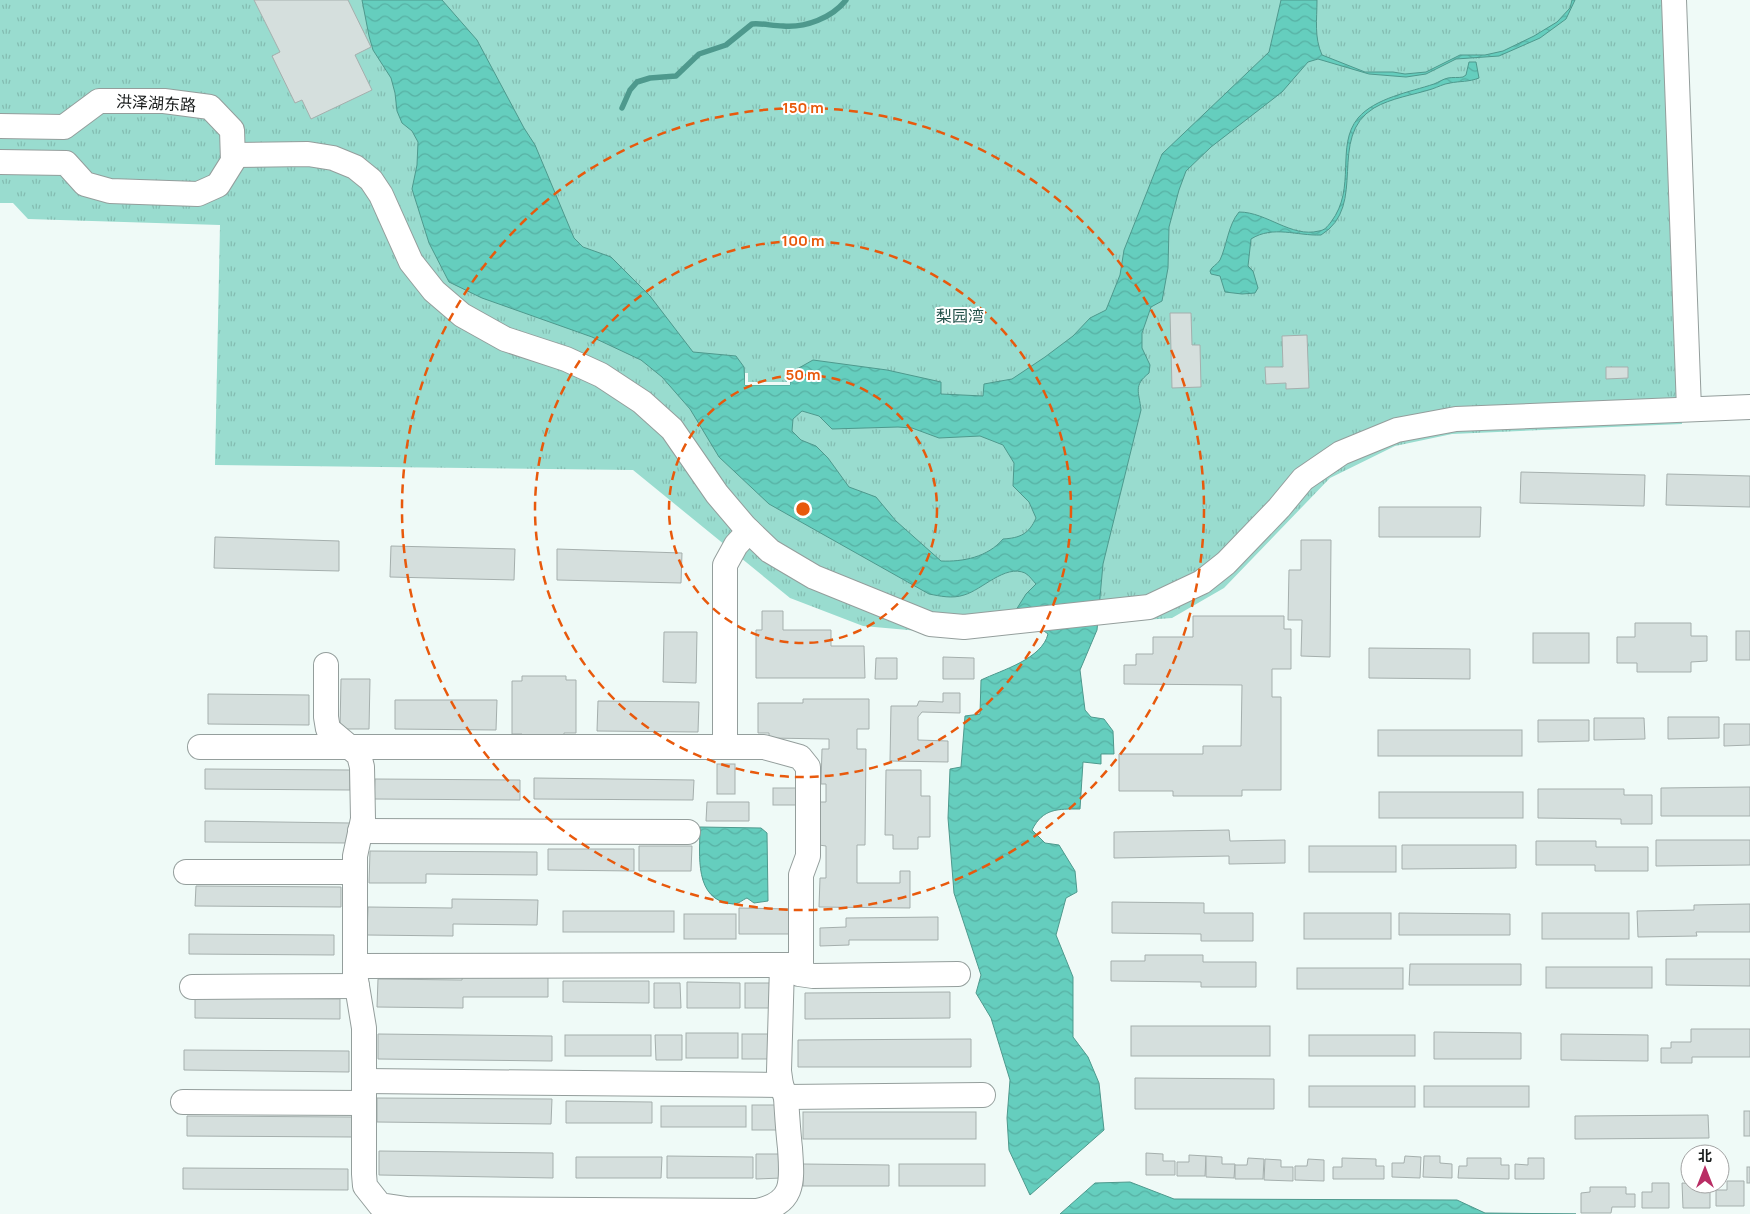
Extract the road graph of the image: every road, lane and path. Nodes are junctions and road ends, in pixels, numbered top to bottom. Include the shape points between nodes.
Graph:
1 (1674, 0) edge
2 (0, 126) edge
3 (233, 155) junction
4 (0, 162) edge
5 (1750, 407) edge
6 (1689, 409) junction
7 (749, 531) junction
8 (326, 665) dead end
9 (200, 747) dead end
10 (352, 747) junction
11 (725, 747) junction
12 (360, 831) junction
13 (688, 832) dead end
14 (186, 872) dead end
15 (355, 872) junction
16 (782, 966) junction
17 (958, 974) dead end
18 (356, 976) junction
19 (192, 987) dead end
20 (784, 1091) junction
21 (364, 1092) junction
22 (983, 1095) dead end
23 (183, 1102) dead end
24 (372, 1208) edge
25 (786, 1208) edge
26 (565, 1212) edge

1 - 6 street
2 - 3 street, 洪泽湖东路 via 64,127 99,101 164,101 210,107 232,130
3 - 4 street, 洪泽湖东路 via 233,161 218,185 198,194 110,191 85,184 66,163
3 - 7 street via 308,154 333,158 355,167 371,180 381,195 411,262 434,291 462,315 505,339 601,375 642,402 672,429 717,494
5 - 6 street
6 - 7 street via 1456,418 1398,430 1341,453 1303,479 1226,563 1202,582 1149,607 964,626 930,624 814,577 770,551
7 - 11 street via 736,545 725,565
8 - 10 street via 328,729
9 - 10 street
10 - 11 street
10 - 12 street via 359,755 362,767 363,819
11 - 16 street via 776,749 800,757 808,768 808,856 801,876 801,965
12 - 13 street
12 - 15 street
14 - 15 street
15 - 18 street
16 - 17 street via 813,976
16 - 18 street
16 - 20 street via 779,1071
18 - 19 street
18 - 21 street via 364,1028
20 - 21 street
20 - 22 street
20 - 25 street via 792,1179
21 - 23 street
21 - 24 street via 365,1186
24 - 26 street via 380,1205 393,1208
25 - 26 street

